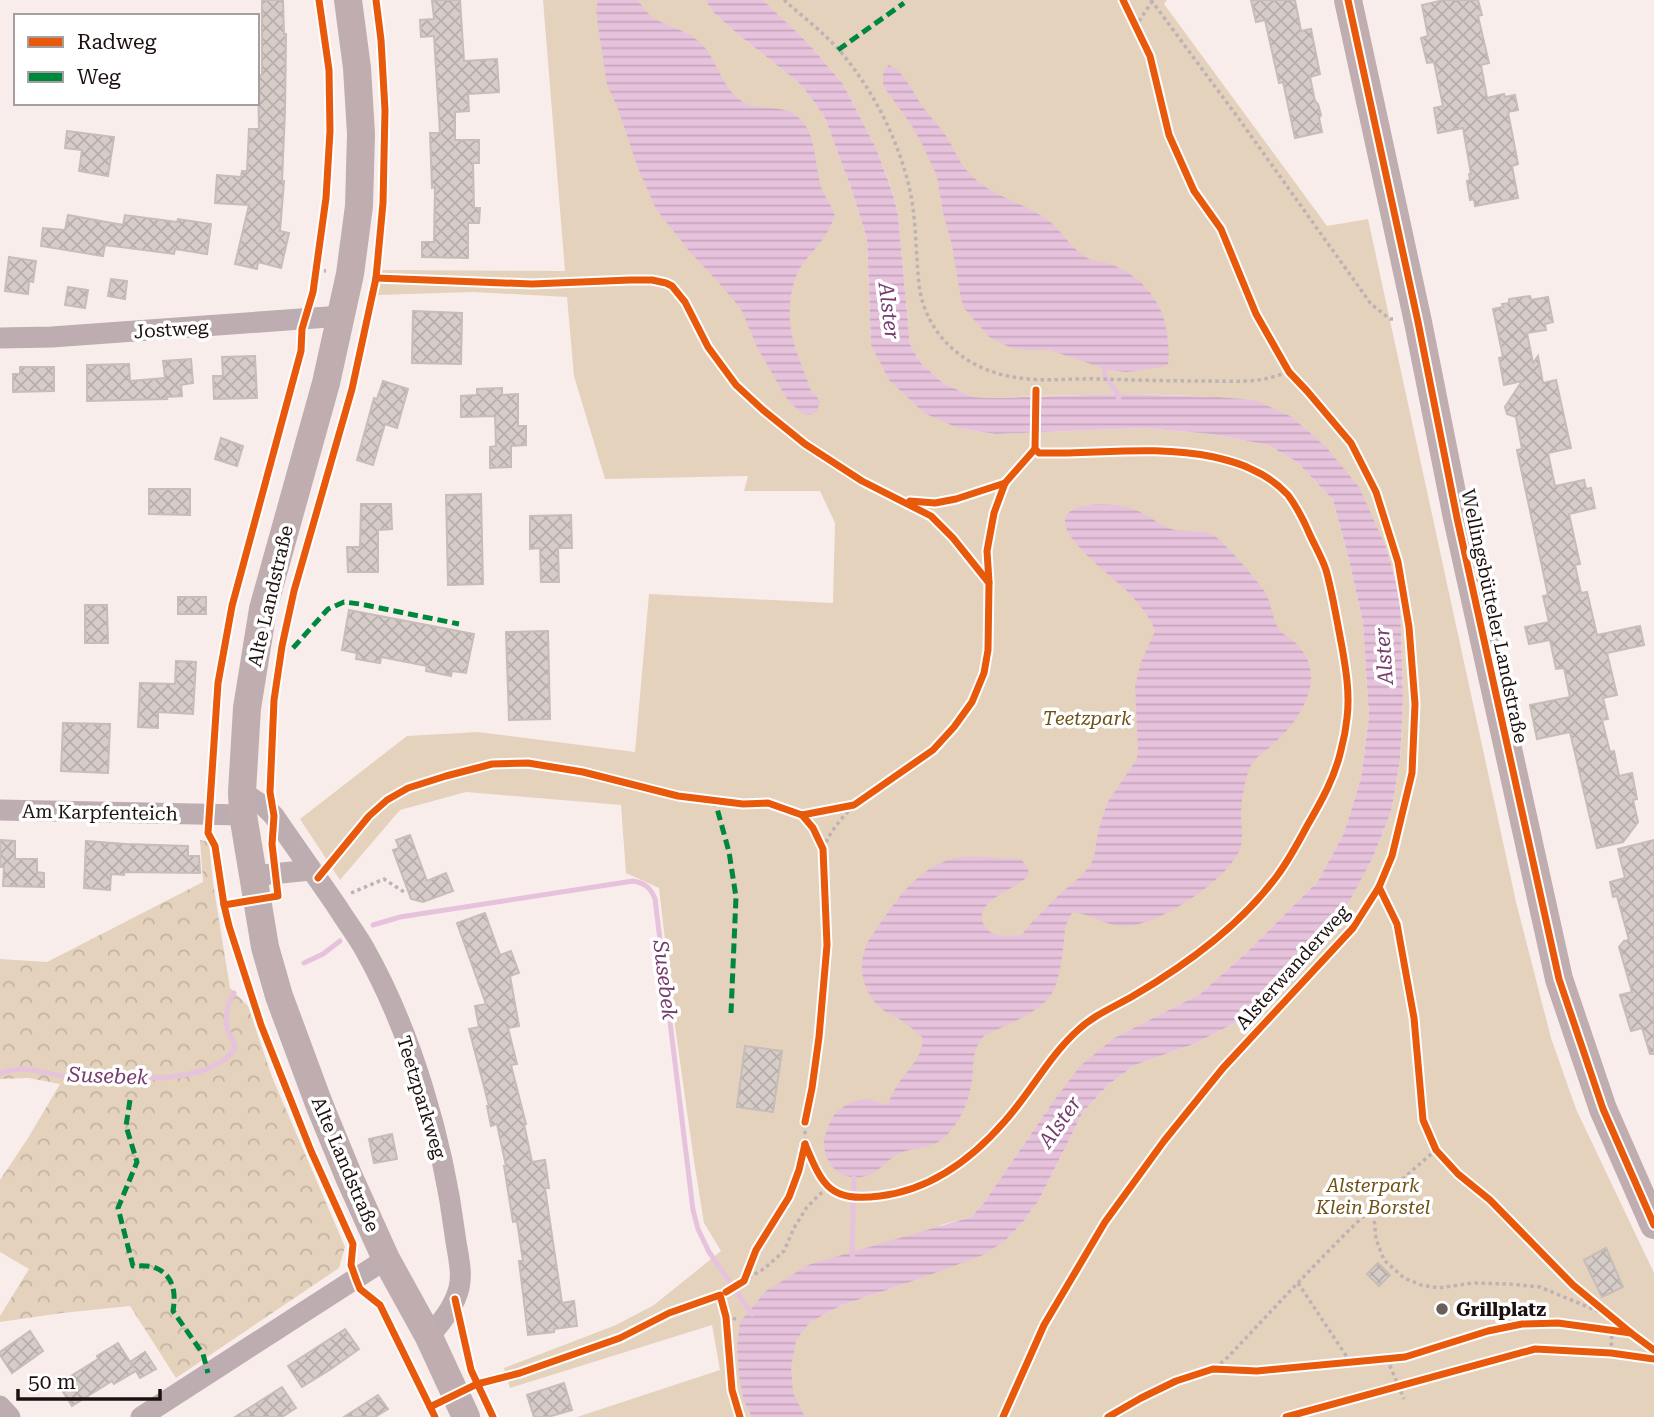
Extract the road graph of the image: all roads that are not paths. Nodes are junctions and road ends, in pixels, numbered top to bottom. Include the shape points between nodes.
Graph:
1 (348, 0) edge
2 (1348, 0) edge
3 (342, 316) junction
4 (0, 338) edge
5 (242, 804) junction
6 (0, 810) edge
7 (311, 870) junction
8 (252, 876) junction
9 (1654, 1226) edge
10 (387, 1259) junction
11 (429, 1337) junction
12 (471, 1394) edge
13 (0, 1406) edge
14 (10, 1417) edge
15 (141, 1417) edge

1 - 3 main road, Alte Landstraße via 362,134 359,206
2 - 9 main road, Wellingsbütteler Landstraße via 1559,979 1603,1109
3 - 4 street, Jostweg
3 - 5 main road, Alte Landstraße via 263,610 247,708
5 - 6 street, Am Karpfenteich
5 - 7 street, Teetzparkweg via 264,806
5 - 8 main road, Alte Landstraße
7 - 8 street
7 - 11 street, Teetzparkweg via 364,947 389,1000 412,1054 443,1164 460,1274 455,1299
8 - 10 main road, Alte Landstraße via 279,996 319,1104
10 - 11 main road, Alte Landstraße
10 - 15 street
11 - 12 main road, Alte Landstraße
13 - 14 street

